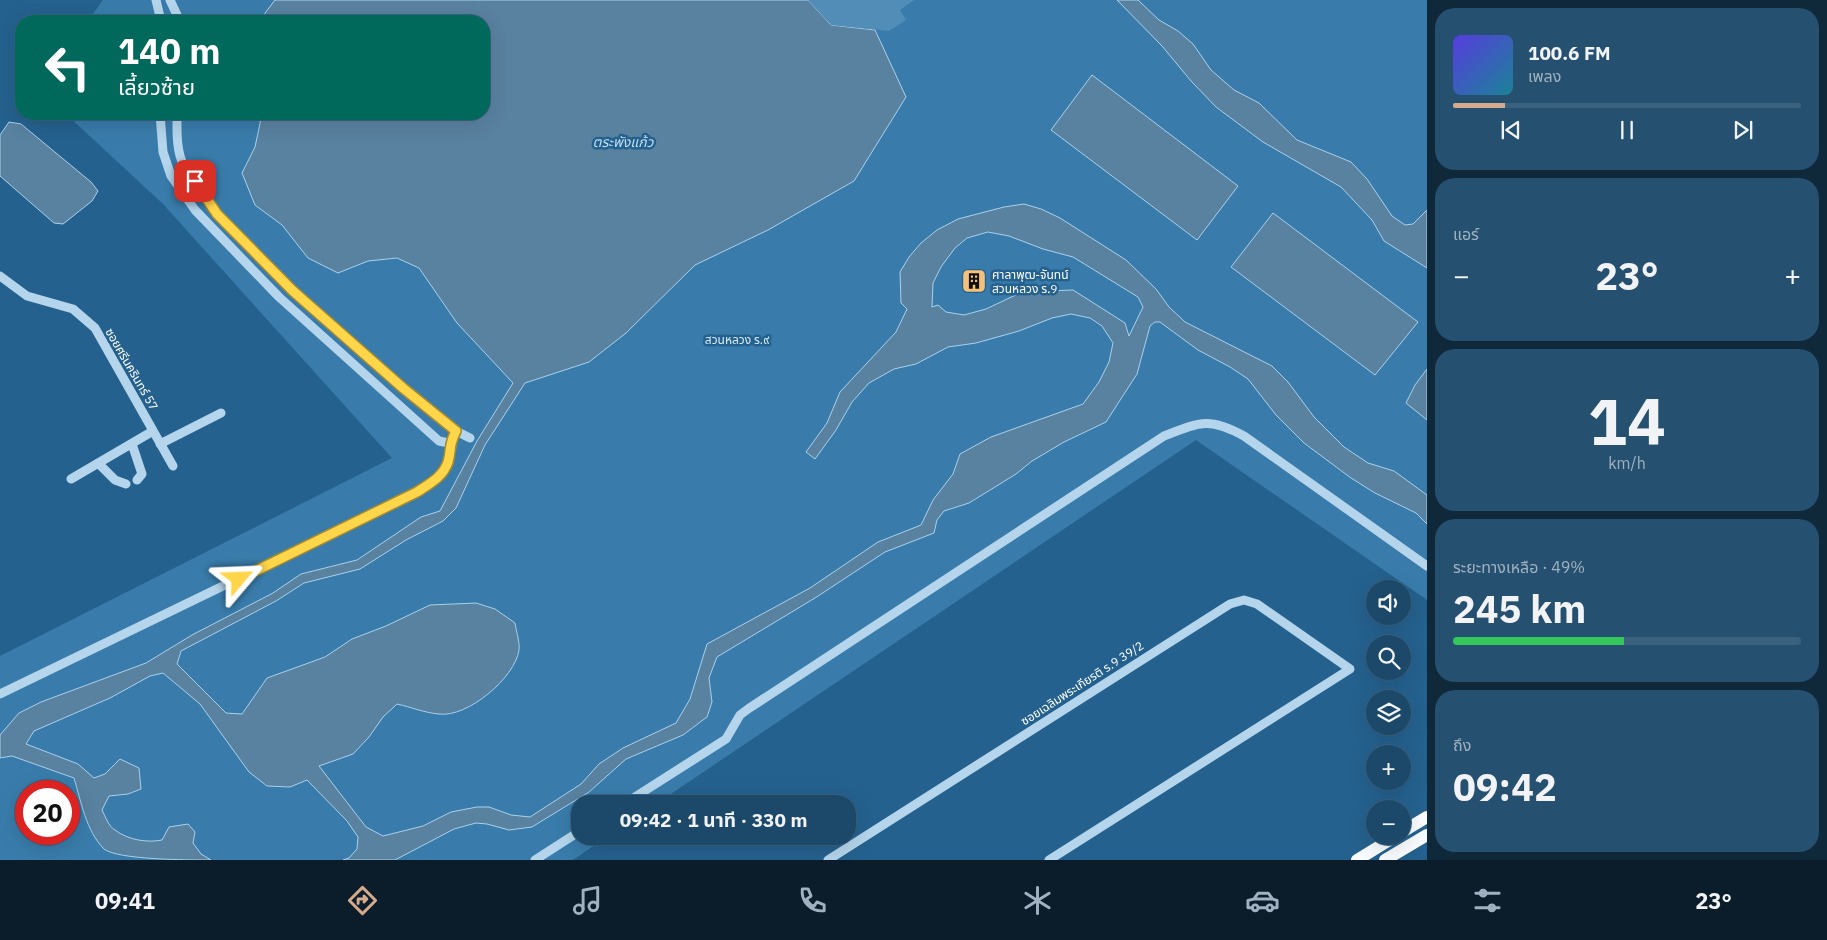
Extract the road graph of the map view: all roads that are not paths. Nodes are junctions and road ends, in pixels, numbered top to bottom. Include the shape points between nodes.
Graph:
1 (156, 0) edge
2 (170, 0) edge
3 (159, 15) edge
4 (177, 15) edge
5 (160, 120) edge
6 (177, 120) edge
7 (0, 276) edge
8 (221, 413) dead end
9 (153, 431) junction
10 (456, 431) junction
11 (470, 438) dead end
12 (449, 443) junction
13 (132, 444) junction
14 (160, 444) junction
15 (98, 464) junction
16 (173, 466) dead end
17 (71, 479) dead end
18 (137, 480) dead end
19 (126, 484) dead end
20 (1427, 566) edge
21 (0, 694) edge
22 (638, 795) edge
23 (1427, 817) edge
24 (1411, 827) edge
25 (1427, 835) edge
26 (571, 838) edge
27 (1382, 845) edge
28 (535, 860) edge
29 (828, 860) edge
30 (1049, 860) edge
31 (1358, 860) edge
32 (1385, 860) edge

1 - 3 street
2 - 4 street
5 - 12 street via 163,152 171,176 195,210 287,304 438,440
6 - 10 street via 183,165 217,214 293,291
7 - 9 street, ซอยศรีนครินทร์ 57 via 27,296 73,309 95,328
8 - 14 street
9 - 13 street
9 - 14 street, ซอยศรีนครินทร์ 57
10 - 11 street
10 - 12 street
12 - 21 street via 448,462 437,480 417,492
13 - 15 street
13 - 18 street via 142,474
14 - 16 street, ซอยศรีนครินทร์ 57
15 - 17 street
15 - 19 street via 115,480
20 - 22 street via 1244,436 1224,425 1203,422 1164,436 740,715 726,739
23 - 24 main road
25 - 32 main road
26 - 28 street
27 - 31 main road
29 - 30 street, ซอยเฉลิมพระเกียรติ ร.9 39/2 via 1230,604 1244,600 1257,604 1350,669

